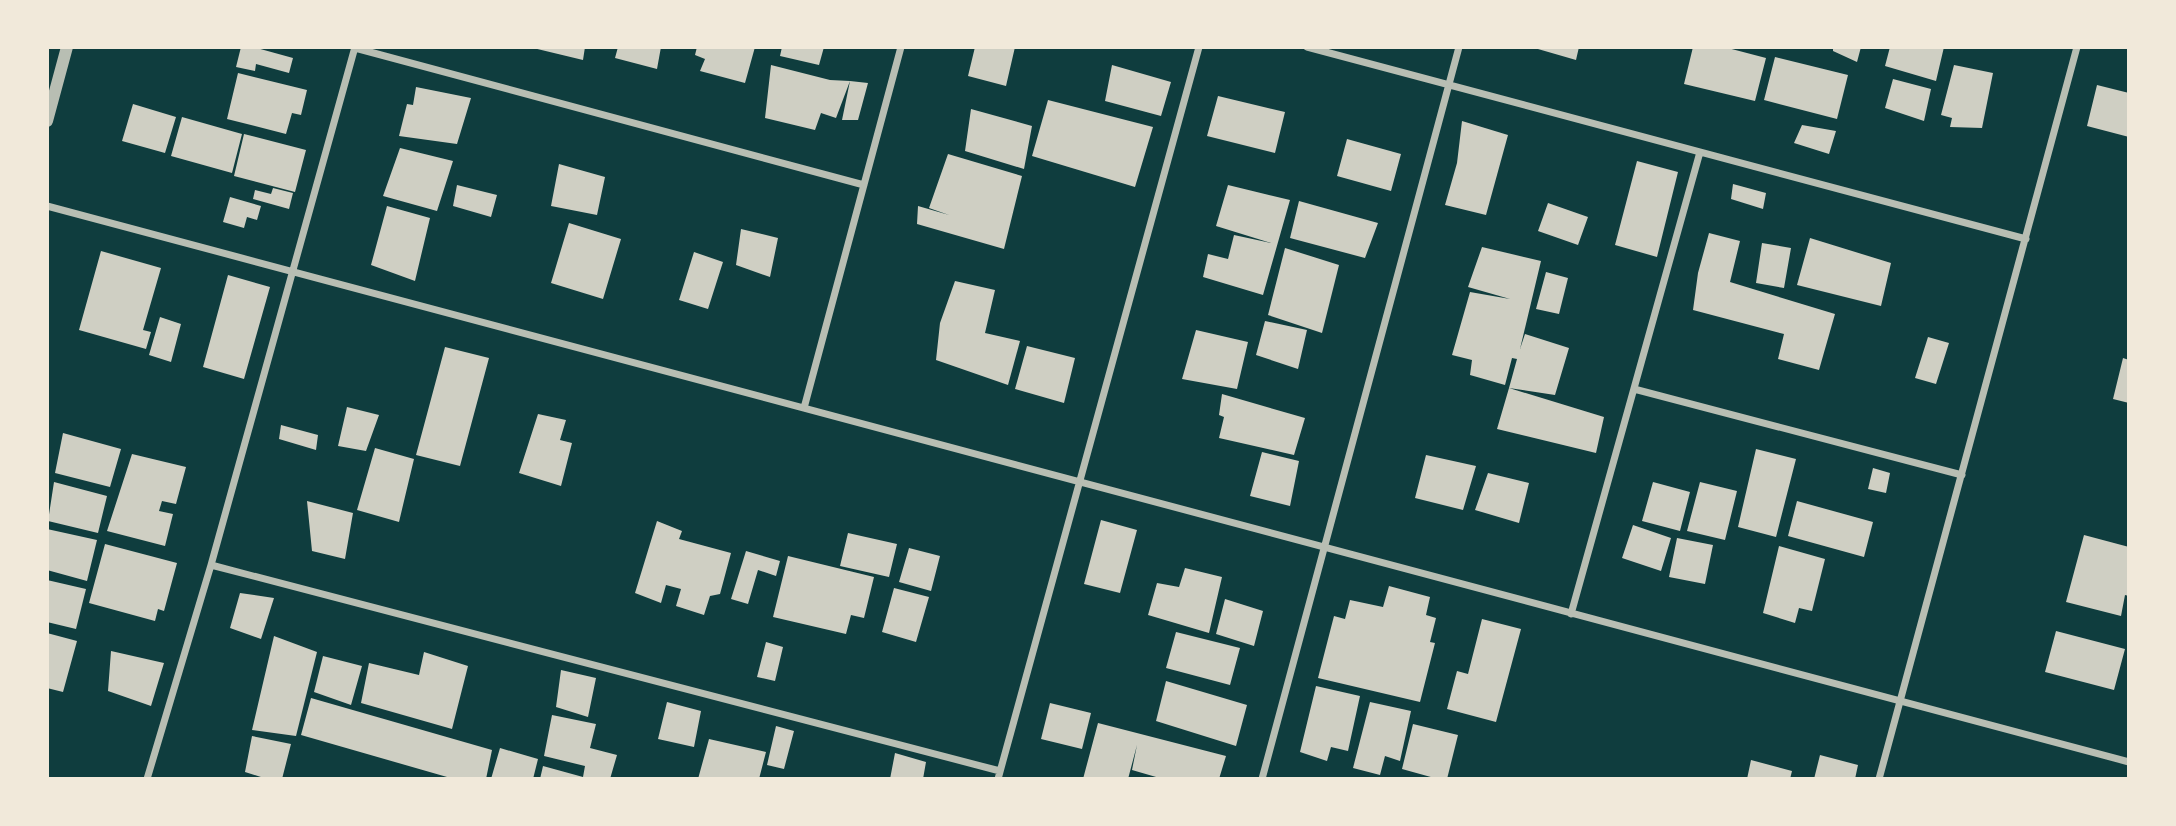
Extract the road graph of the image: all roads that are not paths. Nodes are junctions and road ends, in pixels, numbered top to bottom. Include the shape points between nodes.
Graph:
1 (67, 47) edge
2 (901, 47) edge
3 (1199, 47) edge
4 (1307, 47) edge
5 (1459, 47) edge
6 (2077, 47) edge
7 (355, 48) edge
8 (1449, 85) junction
9 (47, 121) edge
10 (1700, 152) junction
11 (864, 185) junction
12 (47, 206) edge
13 (2026, 239) junction
14 (291, 271) junction
15 (1634, 389) junction
16 (804, 408) junction
17 (1962, 475) junction
18 (1080, 482) junction
19 (1324, 547) junction
20 (211, 565) junction
21 (1571, 614) junction
22 (1900, 701) junction
23 (2129, 762) edge
24 (999, 775) edge
25 (147, 779) edge
26 (1262, 779) edge
27 (1879, 779) edge

1 - 9 street
2 - 11 street
3 - 18 street
4 - 8 street
5 - 8 street
6 - 13 street
7 - 11 street
7 - 14 street
8 - 10 street
8 - 19 street
10 - 13 street
10 - 15 street
11 - 16 street
12 - 14 street
13 - 17 street
14 - 16 street
14 - 20 street
15 - 17 street
15 - 21 street
16 - 18 street
17 - 22 street
18 - 19 street
18 - 24 street
19 - 21 street
19 - 26 street
20 - 24 street
20 - 25 street
21 - 22 street
22 - 23 street
22 - 27 street

